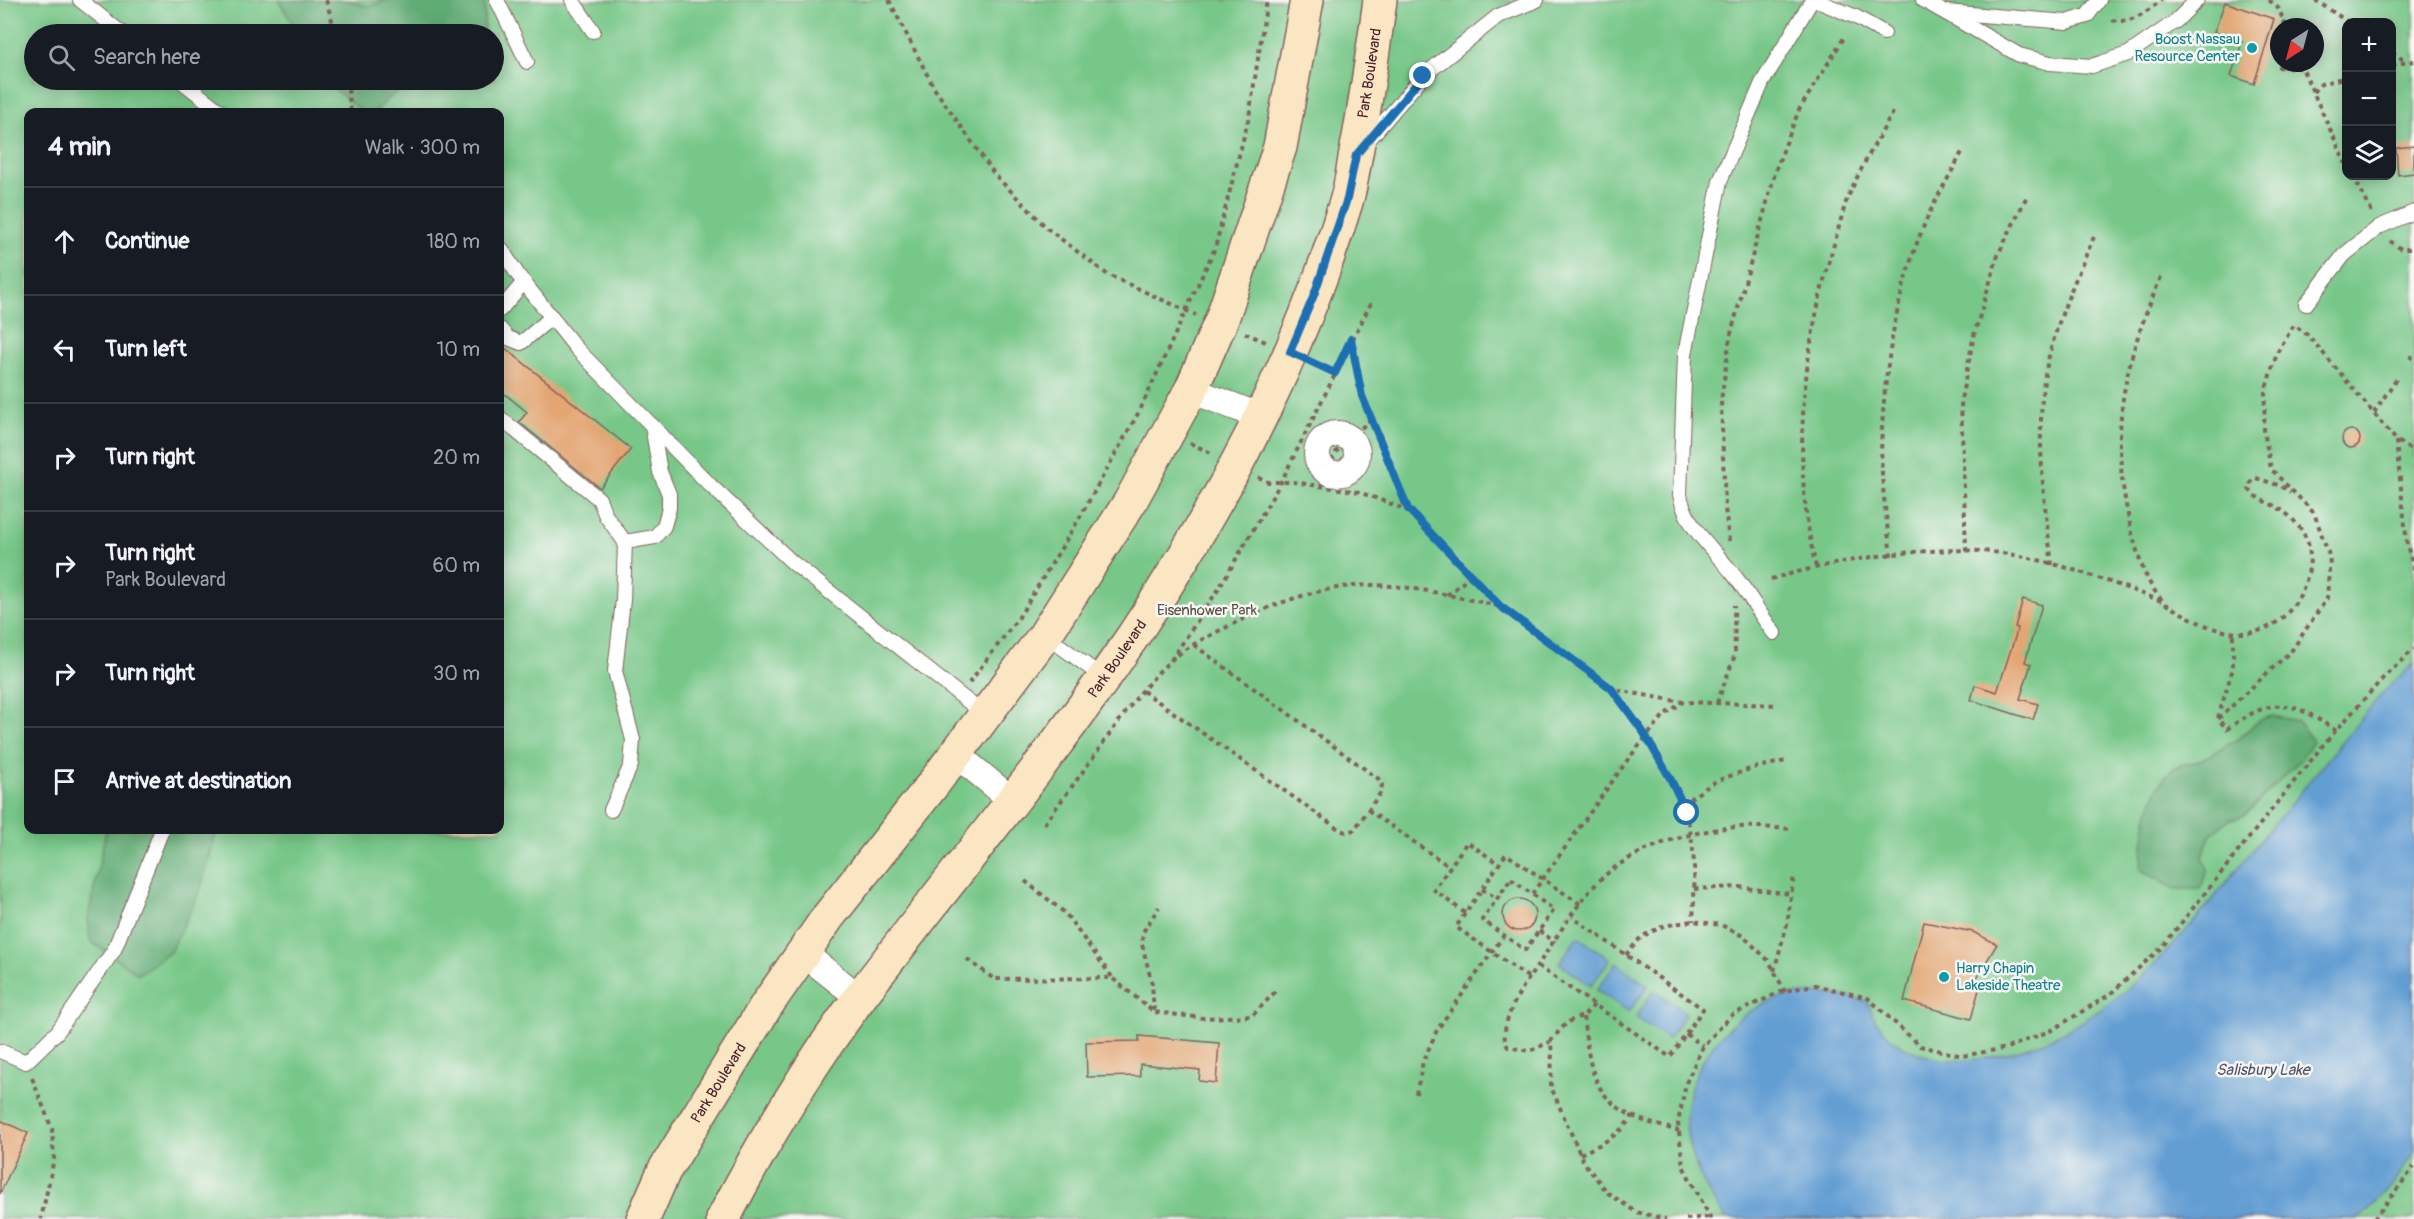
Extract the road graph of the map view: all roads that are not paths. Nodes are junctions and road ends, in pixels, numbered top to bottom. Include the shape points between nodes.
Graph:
1 (80, 0) edge
2 (497, 0) edge
3 (572, 0) edge
4 (1307, 0) edge
5 (1380, 0) edge
6 (1537, 0) edge
7 (1813, 0) edge
8 (1923, 0) edge
9 (2099, 0) edge
10 (2197, 0) edge
11 (1941, 11) junction
12 (110, 24) edge
13 (593, 32) dead end
14 (1884, 33) dead end
15 (528, 62) dead end
16 (193, 90) edge
17 (217, 108) edge
18 (1356, 155) junction
19 (2414, 212) edge
20 (504, 253) edge
21 (524, 282) junction
22 (2306, 303) dead end
23 (504, 305) edge
24 (552, 317) junction
25 (504, 334) edge
26 (1191, 390) junction
27 (1259, 416) junction
28 (504, 421) edge
29 (652, 425) junction
30 (1349, 440) road end
31 (1324, 479) road end
32 (625, 542) junction
33 (1774, 633) dead end
34 (1045, 635) junction
35 (1104, 678) junction
36 (985, 715) junction
37 (956, 754) junction
38 (1013, 801) junction
39 (611, 810) dead end
40 (160, 834) edge
41 (803, 953) junction
42 (860, 998) junction
43 (0, 1051) edge
44 (643, 1219) edge
45 (723, 1219) edge

1 - 12 lane
2 - 15 lane
3 - 13 lane
4 - 26 street, Park Boulevard via 1280,147 1221,323
5 - 18 street, Park Boulevard
6 - 18 lane via 1498,16 1423,76
7 - 14 lane
7 - 33 lane via 1761,83 1720,181 1685,354 1680,495 1683,510
8 - 11 lane
9 - 11 lane via 2087,16 2067,22
10 - 11 lane via 2176,21 2128,54 2092,66 2019,56
16 - 17 lane
18 - 27 street, Park Boulevard via 1347,199 1314,295
19 - 22 lane via 2379,227 2344,255
20 - 21 lane
21 - 23 lane
21 - 24 lane
24 - 25 lane via 521,344
24 - 29 lane via 576,348
26 - 27 street
26 - 34 street, Park Boulevard via 1130,502
27 - 35 street, Park Boulevard via 1235,470
28 - 32 lane via 599,499
29 - 32 lane via 669,508 664,526 655,537
29 - 36 lane via 793,563
30 - 31 street via 1335,435 1319,445 1317,458
32 - 39 lane via 615,671 633,740 631,765
34 - 35 lane
34 - 36 street, Park Boulevard
35 - 38 street, Park Boulevard
36 - 37 street, Park Boulevard
37 - 38 street
37 - 41 street, Park Boulevard
38 - 42 street, Park Boulevard
40 - 43 lane via 114,950 58,1031 26,1062
41 - 42 street
41 - 44 street, Park Boulevard via 664,1171
42 - 45 street, Park Boulevard via 756,1156

